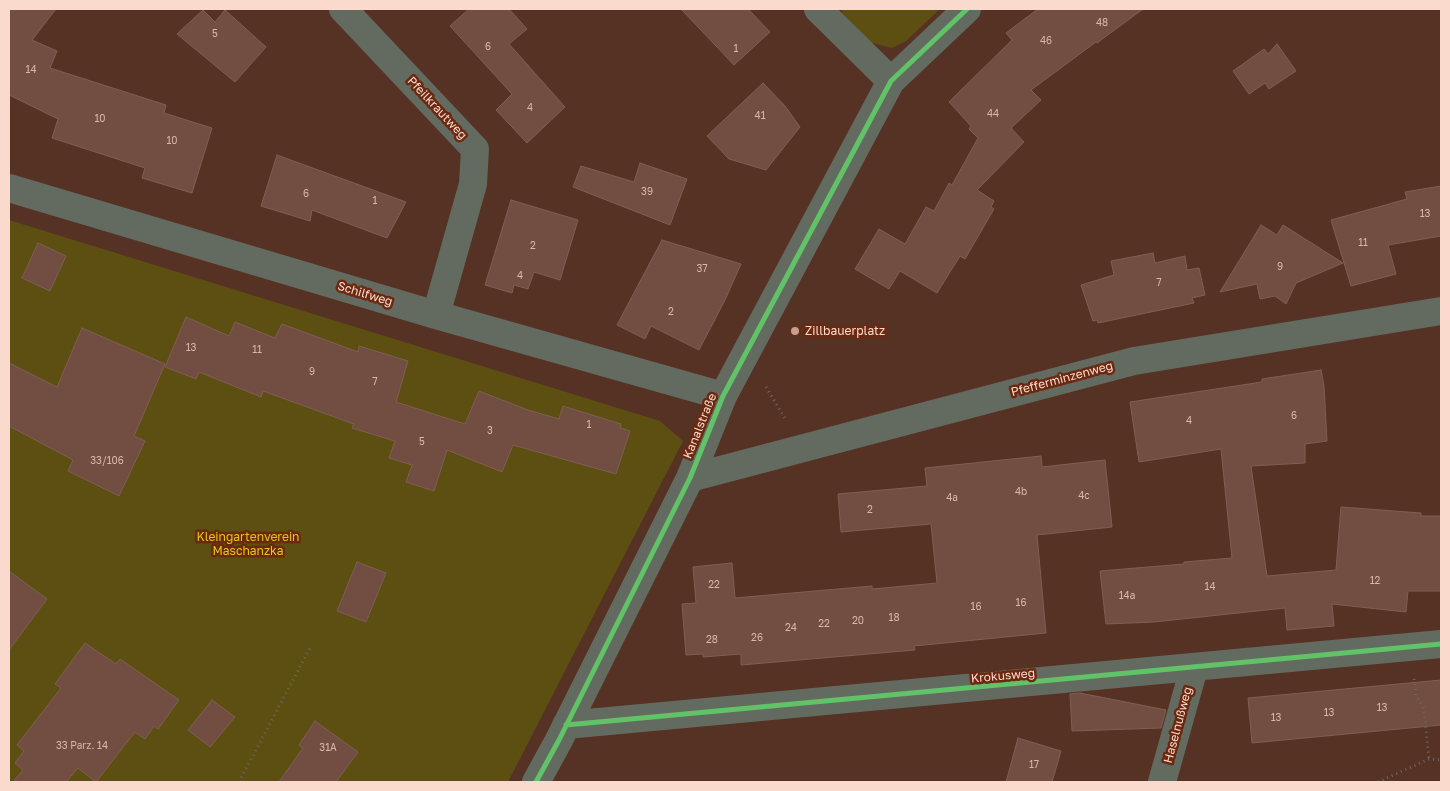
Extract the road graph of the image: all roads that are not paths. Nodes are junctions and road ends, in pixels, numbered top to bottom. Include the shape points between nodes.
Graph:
1 (343, 9) edge
2 (818, 9) edge
3 (967, 9) edge
4 (891, 81) junction
5 (9, 188) edge
6 (1441, 312) edge
7 (436, 315) junction
8 (723, 396) junction
9 (690, 478) junction
10 (1441, 644) edge
11 (1194, 668) junction
12 (566, 725) junction
13 (536, 782) edge
14 (1162, 782) edge

1 - 7 street, Pfeilkrautweg via 475,149 473,184
2 - 4 street
3 - 4 street
4 - 8 street, Kanalstraße
5 - 7 street, Schilfweg
6 - 9 street, Pfefferminzenweg via 1134,360
7 - 8 street, Schilfweg
8 - 9 street, Kanalstraße
9 - 12 street, Kanalstraße
10 - 11 street, Krokusweg
11 - 12 street, Krokusweg
11 - 14 street, Haselnußweg
12 - 13 street, Kanalstraße

